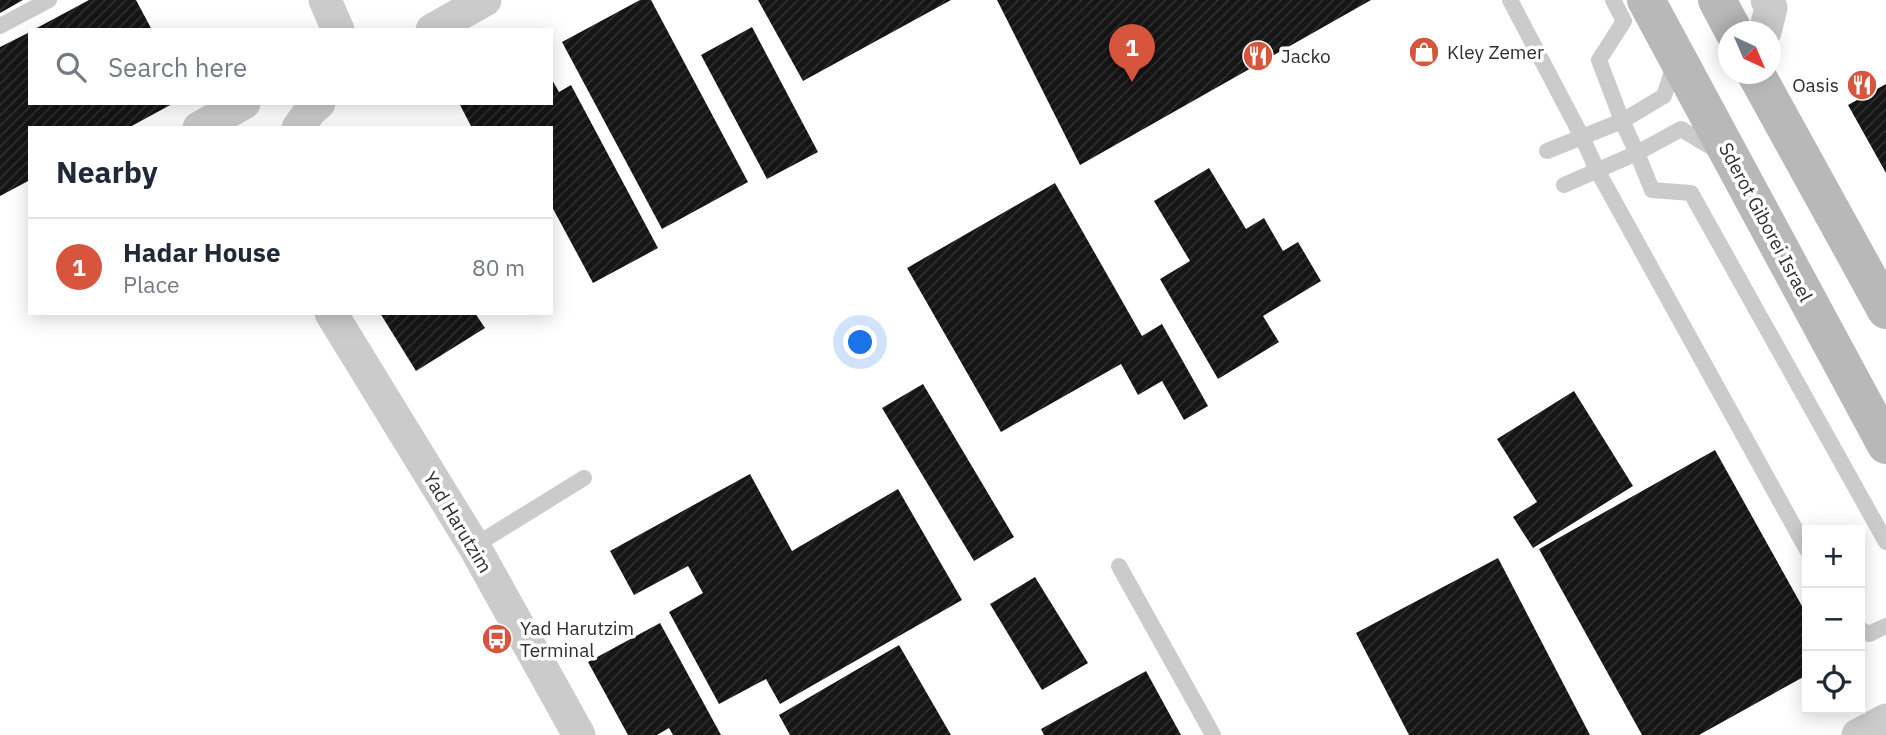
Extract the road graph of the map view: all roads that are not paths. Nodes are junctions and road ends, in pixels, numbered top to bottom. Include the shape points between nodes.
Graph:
1 (48, 0) edge
2 (325, 0) edge
3 (485, 0) edge
4 (1510, 0) edge
5 (1613, 0) edge
6 (1646, 0) edge
7 (1717, 0) edge
8 (1767, 0) edge
9 (1728, 21) edge
10 (1768, 21) edge
11 (0, 26) edge
12 (337, 28) edge
13 (436, 28) edge
14 (1677, 57) junction
15 (1762, 84) edge
16 (240, 105) edge
17 (317, 105) edge
18 (1622, 121) junction
19 (203, 126) edge
20 (299, 126) edge
21 (1581, 137) junction
22 (1547, 151) dead end
23 (1637, 153) junction
24 (1731, 159) junction
25 (1597, 170) junction
26 (1564, 185) dead end
27 (1886, 310) edge
28 (332, 315) edge
29 (1886, 445) edge
30 (584, 478) dead end
31 (1802, 541) edge
32 (1886, 542) edge
33 (474, 546) junction
34 (1119, 566) dead end
35 (1886, 626) edge
36 (1865, 632) edge
37 (1886, 720) edge
38 (579, 735) edge
39 (1213, 735) edge
40 (1858, 735) edge

1 - 11 lane
2 - 12 street
3 - 13 street
4 - 21 lane
5 - 18 lane via 1624,21 1600,60
6 - 14 street, Sderot Giborei Israel
7 - 9 street
8 - 10 street via 1771,8
14 - 18 lane via 1664,96
14 - 24 street, Sderot Giborei Israel
15 - 27 street
16 - 19 street
17 - 20 street
18 - 21 lane
18 - 23 lane
21 - 22 lane
21 - 25 lane
23 - 24 lane via 1681,129
23 - 25 lane
23 - 32 lane via 1652,190 1691,193
24 - 29 street, Sderot Giborei Israel
25 - 26 lane
25 - 31 lane
28 - 33 street, Yad Harutzim
30 - 33 lane
33 - 38 street, Yad Harutzim
34 - 39 lane
35 - 36 lane
37 - 40 street

